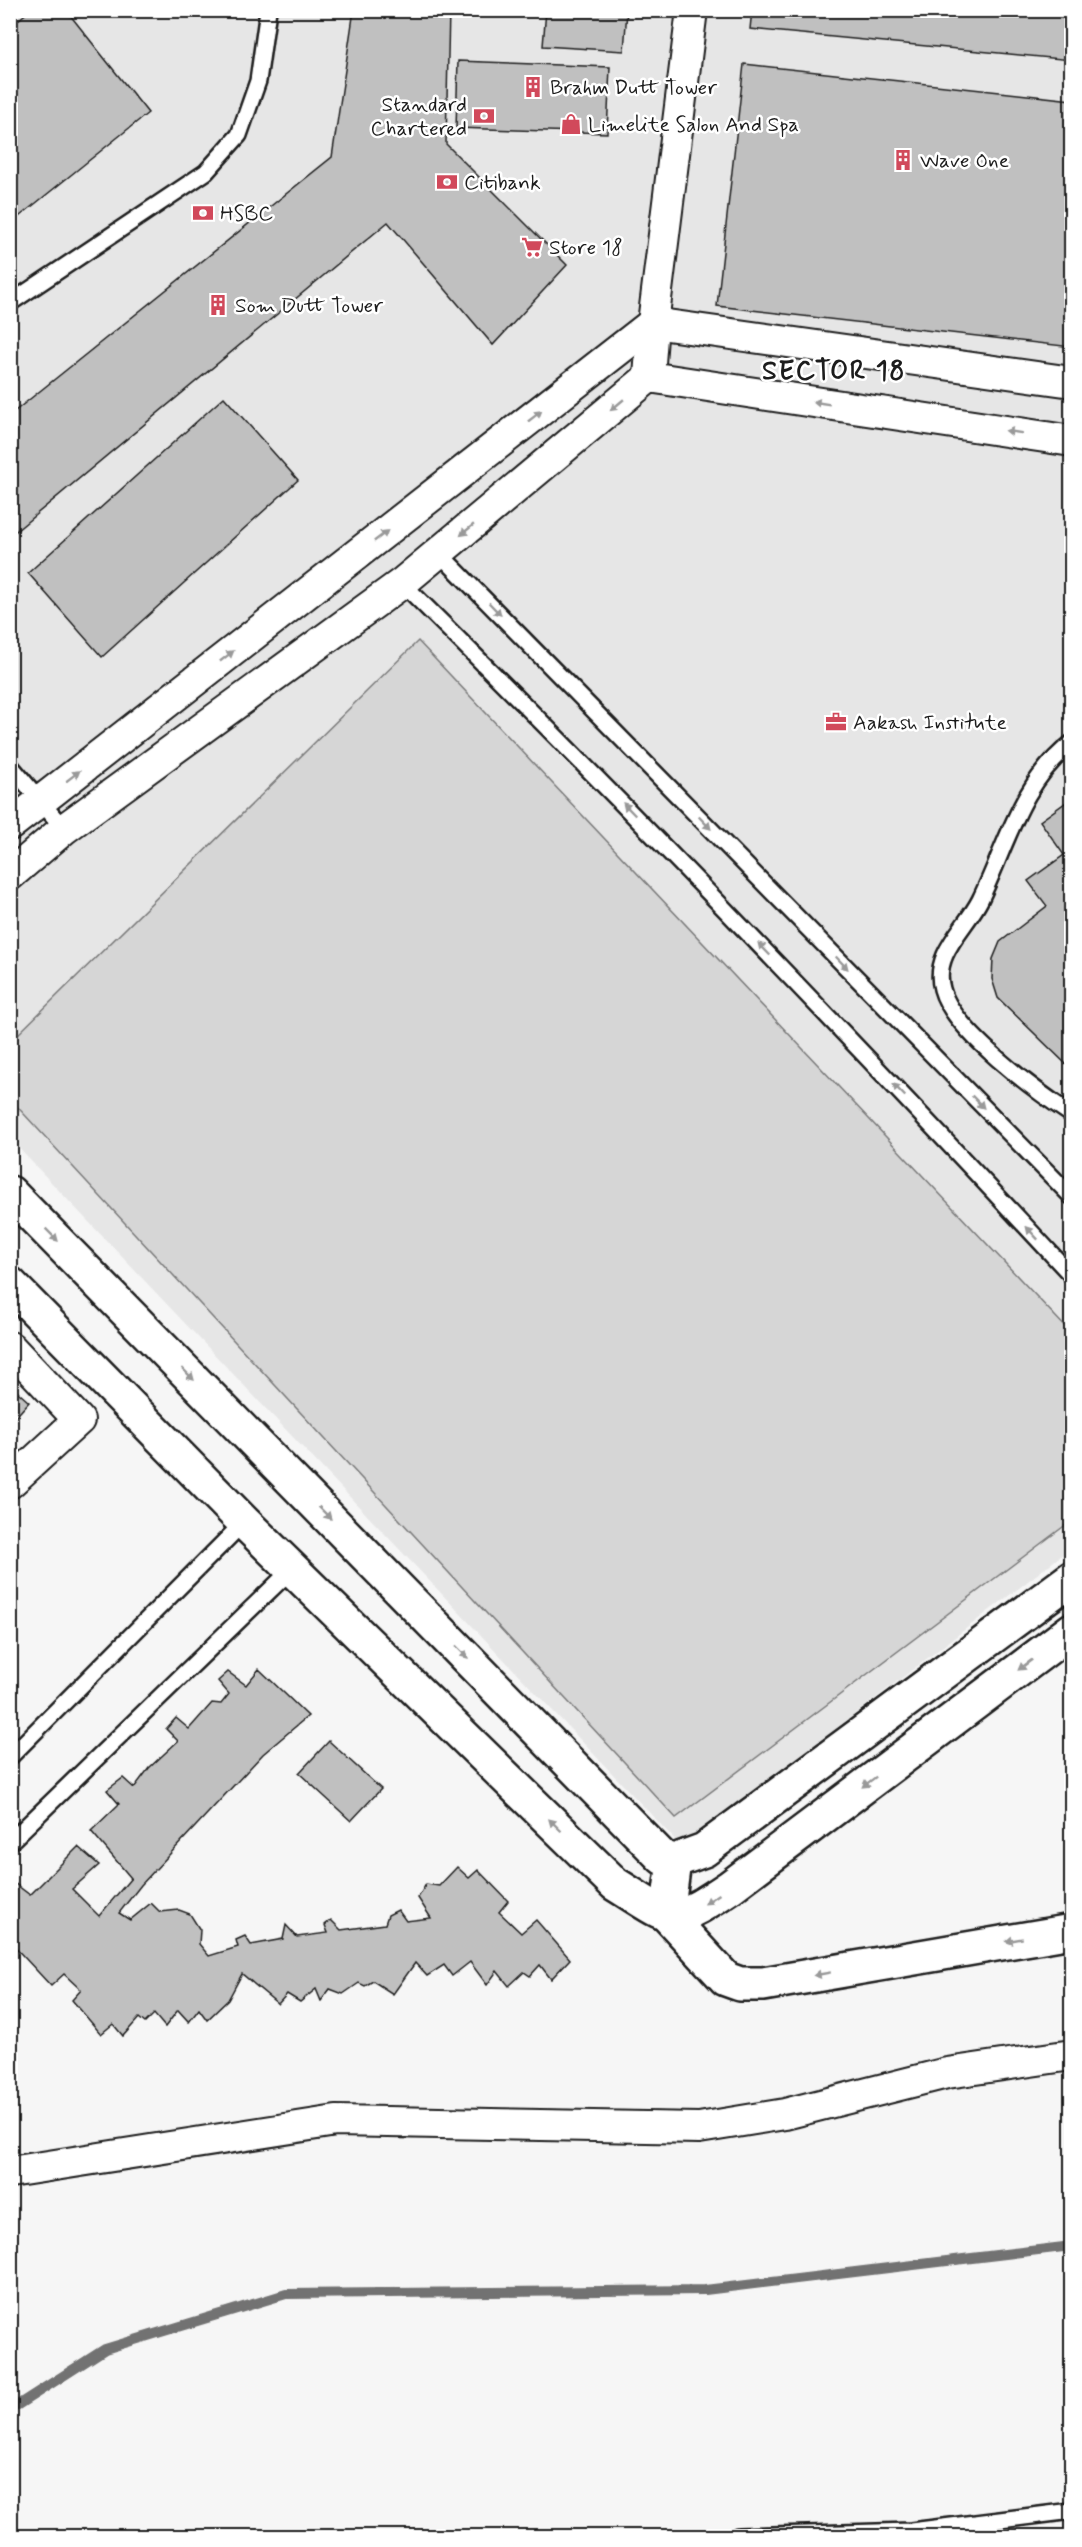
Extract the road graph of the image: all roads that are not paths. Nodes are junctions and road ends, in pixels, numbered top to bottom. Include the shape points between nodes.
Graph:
1 (268, 10) edge
2 (692, 10) edge
3 (10, 303) edge
4 (653, 323) junction
5 (649, 377) junction
6 (1071, 382) edge
7 (1071, 441) edge
8 (439, 553) junction
9 (402, 583) junction
10 (1071, 743) edge
11 (10, 765) edge
12 (41, 801) junction
13 (10, 825) edge
14 (64, 829) junction
15 (10, 875) edge
16 (1071, 1116) edge
17 (10, 1193) edge
18 (1071, 1197) edge
19 (1071, 1276) edge
20 (10, 1284) edge
21 (10, 1347) edge
22 (10, 1483) edge
23 (244, 1522) junction
24 (293, 1568) junction
25 (1071, 1578) edge
26 (1071, 1630) edge
27 (10, 1757) edge
28 (10, 1842) edge
29 (674, 1861) junction
30 (667, 1916) junction
31 (1071, 1931) edge
32 (1071, 2055) edge
33 (10, 2172) edge
34 (1071, 2511) edge
35 (738, 2536) edge

1 - 3 lane via 258,81 239,135 206,172
2 - 4 street
4 - 5 street
4 - 6 street
12 -> 4 street
7 -> 5 street
5 -> 8 street
8 - 9 street
8 -> 18 lane
9 - 14 street
19 -> 9 lane via 914,1105 593,771
10 - 16 lane via 1035,781 1014,819 981,898 951,941 941,966 942,989 956,1015 1016,1077
11 - 12 lane
12 - 13 street
12 - 14 lane
14 - 15 street
17 -> 29 street via 657,1853
20 - 23 street
21 - 22 street via 80,1420
23 - 24 street
23 - 27 lane
24 - 28 lane
30 -> 24 street via 615,1884
25 - 29 street via 704,1850
26 -> 30 street via 730,1887 696,1910 682,1916
29 - 30 street
31 -> 30 street via 763,1984 740,1984 726,1979
32 - 33 street via 947,2073 785,2114 699,2128 336,2121
34 - 35 lane via 911,2532

